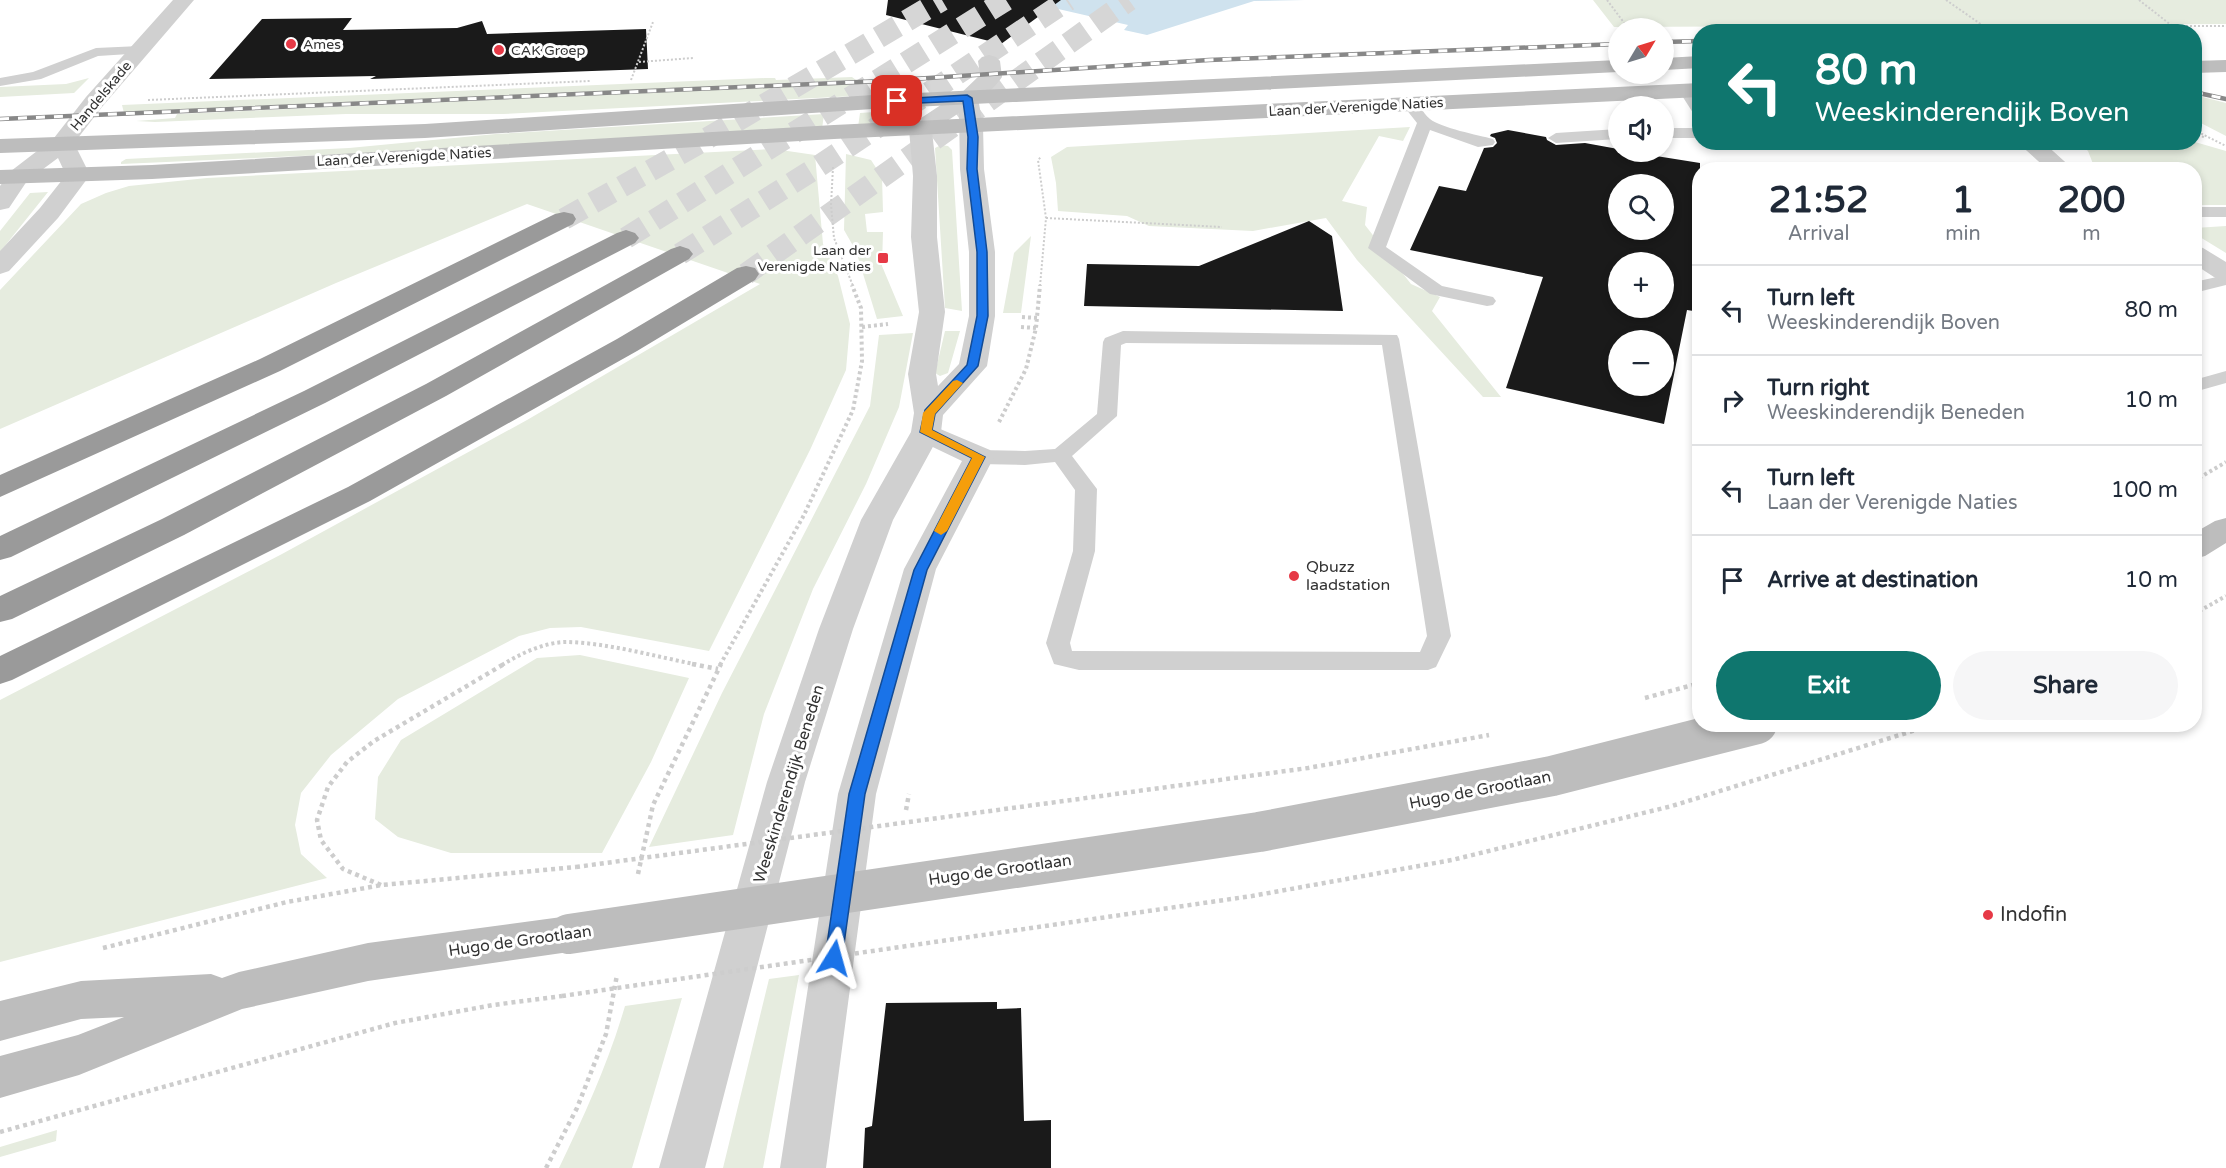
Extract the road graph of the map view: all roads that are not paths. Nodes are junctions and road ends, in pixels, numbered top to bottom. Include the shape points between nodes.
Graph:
1 (184, 0) edge
2 (2202, 48) edge
3 (2226, 48) edge
4 (140, 50) junction
5 (989, 61) dead end
6 (1692, 63) edge
7 (1674, 64) edge
8 (1608, 66) edge
9 (2226, 66) edge
10 (2202, 67) edge
11 (0, 82) edge
12 (1692, 90) edge
13 (967, 98) junction
14 (1410, 104) junction
15 (1425, 123) junction
16 (972, 126) junction
17 (920, 129) junction
18 (1674, 133) edge
19 (1692, 133) edge
20 (1608, 135) edge
21 (1556, 138) dead end
22 (1487, 142) dead end
23 (63, 143) junction
24 (0, 146) edge
25 (2038, 150) edge
26 (2053, 162) edge
27 (78, 175) junction
28 (10, 177) edge
29 (0, 203) edge
30 (2202, 212) edge
31 (2226, 212) edge
32 (564, 219) tunnel mouth
33 (626, 238) tunnel mouth
34 (680, 254) tunnel mouth
35 (2202, 259) edge
36 (0, 266) edge
37 (2226, 273) edge
38 (746, 274) tunnel mouth
39 (2226, 280) edge
40 (2202, 286) edge
41 (1487, 301) dead end
42 (2226, 377) edge
43 (2202, 384) edge
44 (928, 422) junction
45 (1060, 455) junction
46 (979, 457) junction
47 (0, 488) edge
48 (2226, 529) edge
49 (2202, 543) edge
50 (0, 549) edge
51 (0, 610) edge
52 (0, 671) edge
53 (1725, 732) edge
54 (239, 991) junction
55 (0, 1021) edge
56 (0, 1077) edge
57 (682, 1168) edge
58 (803, 1168) edge

1 - 4 street, Handelskade
2 - 3 main road
4 - 11 lane, Handelskade via 96,52 36,76
4 - 23 street, Handelskade
5 - 13 street via 991,77
6 - 7 main road
8 - 13 main road, Laan der Verenigde Naties
9 - 10 main road
12 - 14 main road, Laan der Verenigde Naties
13 - 16 street, Weeskinderendijk Beneden
13 - 17 street
13 - 23 main road, Laan der Verenigde Naties via 425,131
14 - 15 lane
14 - 16 main road, Laan der Verenigde Naties
15 - 22 lane
15 - 41 lane via 1377,248 1436,290
16 - 17 main road, Laan der Verenigde Naties
16 - 44 street, Weeskinderendijk Beneden via 972,169 982,252 982,316 973,366
17 - 27 main road, Laan der Verenigde Naties
17 - 44 street via 925,176 924,237 932,303 922,374
18 - 19 lane
20 - 21 lane
23 - 24 main road, Laan der Verenigde Naties
23 - 27 street
23 - 28 street, Handelskade
25 - 26 street
27 - 28 main road, Laan der Verenigde Naties
27 - 36 street
28 - 29 street, Handelskade
30 - 31 lane
32 - 47 highway via 270,365
33 - 50 highway via 406,352
34 - 51 highway via 436,390 173,527
35 - 37 street
38 - 52 highway via 359,494
39 - 40 lane
42 - 43 lane
44 - 46 street
44 - 57 street, Weeskinderendijk Beneden via 877,520 836,629 786,782
45 - 45 lane via 1107,416 1112,342 1123,337 1390,339 1439,636 1428,661 1062,658 1058,643 1084,551 1086,489
45 - 46 lane
46 - 58 street via 921,570 857,794
48 - 49 main road
53 - 54 main road, Hugo de Grootlaan, bridge via 1552,776 1259,832 368,962
54 - 55 main road, Hugo de Grootlaan via 81,1000
54 - 56 main road, Hugo de Grootlaan via 79,1055

